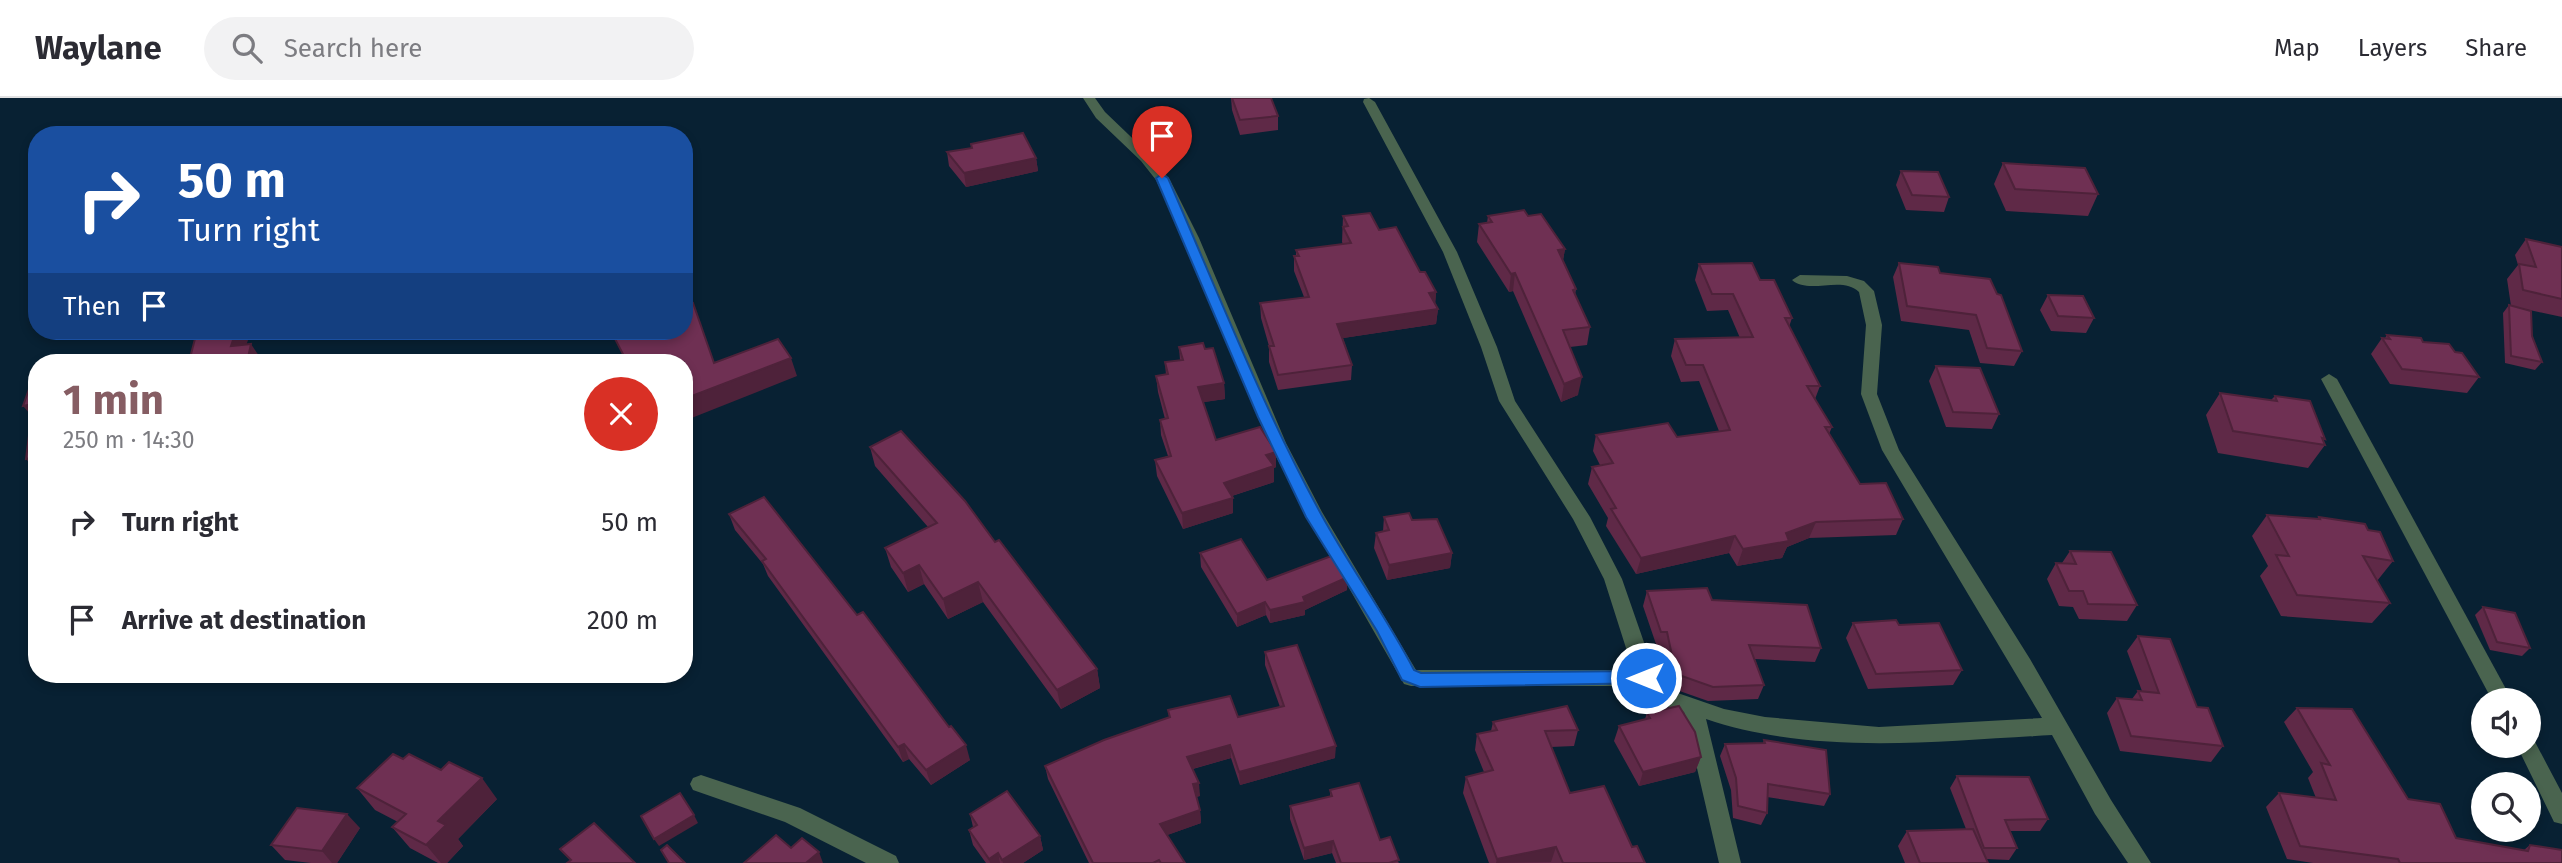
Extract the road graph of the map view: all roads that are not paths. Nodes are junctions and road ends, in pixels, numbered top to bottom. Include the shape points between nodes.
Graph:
1 (1090, 98) edge
2 (1369, 102) dead end
3 (1800, 279) dead end
4 (2329, 379) dead end
5 (1646, 678) junction
6 (2496, 688) edge
7 (1693, 708) junction
8 (2057, 726) junction
9 (2533, 758) edge
10 (702, 784) dead end
11 (2562, 815) edge
12 (880, 861) edge
13 (1730, 863) edge
14 (2140, 863) edge

1 - 5 street via 1096,111 1145,155 1162,178 1266,417 1315,517 1384,627 1408,675 1420,680
2 - 5 street via 1450,252 1507,401 1581,517 1613,579
3 - 8 street via 1847,281 1866,291 1874,325 1869,394 1891,450
4 - 6 street
5 - 7 street via 1662,696
7 - 8 street via 1765,726 1879,736
7 - 13 street
8 - 14 street
9 - 11 street
10 - 12 street via 792,814

